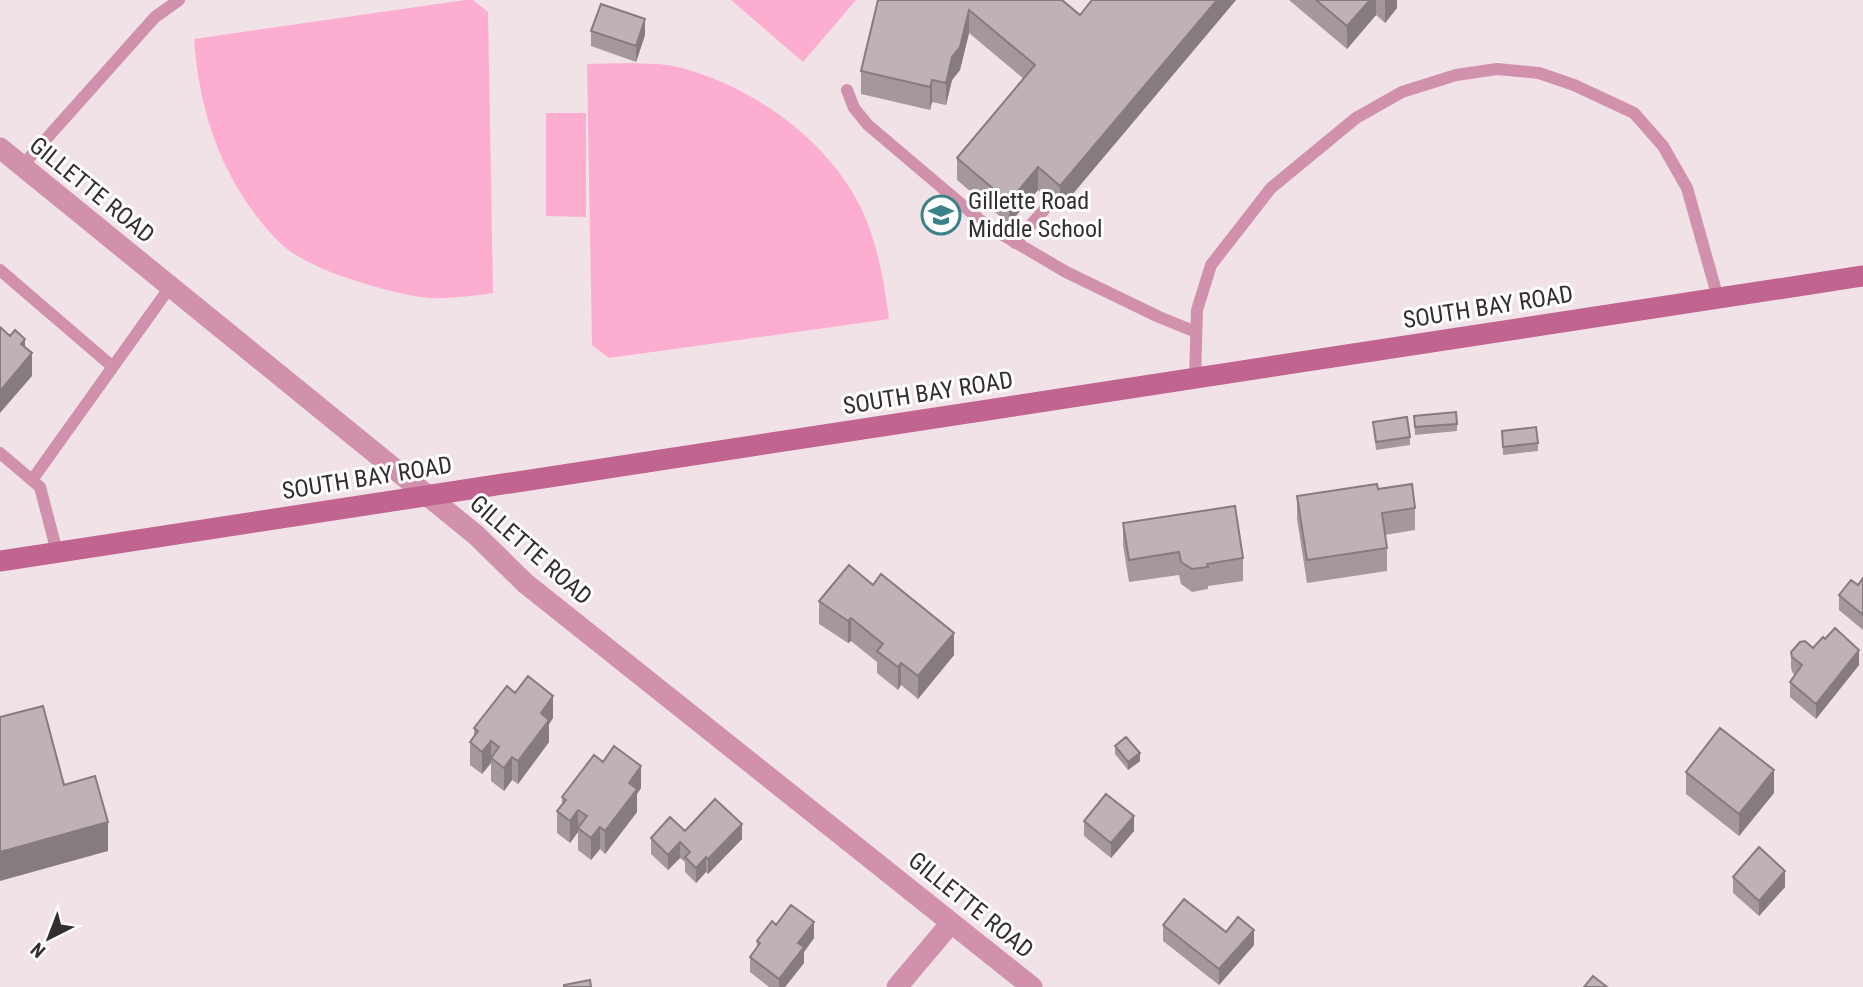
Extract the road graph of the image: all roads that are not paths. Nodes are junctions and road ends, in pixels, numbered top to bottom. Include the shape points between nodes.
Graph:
1 (179, 0) edge
2 (847, 90) dead end
3 (0, 148) edge
4 (22, 166) junction
5 (1044, 210) dead end
6 (1015, 243) junction
7 (0, 271) edge
8 (1863, 276) edge
9 (170, 287) junction
10 (1718, 298) junction
11 (1196, 332) junction
12 (113, 366) junction
13 (1195, 378) junction
14 (0, 453) edge
15 (32, 480) junction
16 (428, 496) junction
17 (57, 552) junction
18 (0, 561) edge
19 (951, 923) junction
20 (897, 987) edge
21 (1032, 987) edge

1 - 4 lane via 155,17
2 - 6 lane via 868,125 986,225
3 - 4 street, GILLETTE ROAD
4 - 9 street, GILLETTE ROAD
5 - 6 lane
6 - 11 lane via 1066,272
7 - 12 lane
8 - 10 street, SOUTH BAY ROAD
9 - 12 lane
9 - 16 street, GILLETTE ROAD
10 - 11 lane via 1687,188 1663,146 1634,113 1539,73 1497,69 1456,75 1402,92 1356,118 1271,188 1211,265 1197,310
10 - 13 street, SOUTH BAY ROAD
11 - 13 lane
12 - 15 lane
13 - 16 street, SOUTH BAY ROAD
14 - 15 lane
15 - 17 lane via 40,487
16 - 17 street, SOUTH BAY ROAD
16 - 19 street, GILLETTE ROAD via 525,583
17 - 18 street, SOUTH BAY ROAD
19 - 20 street
19 - 21 street, GILLETTE ROAD

